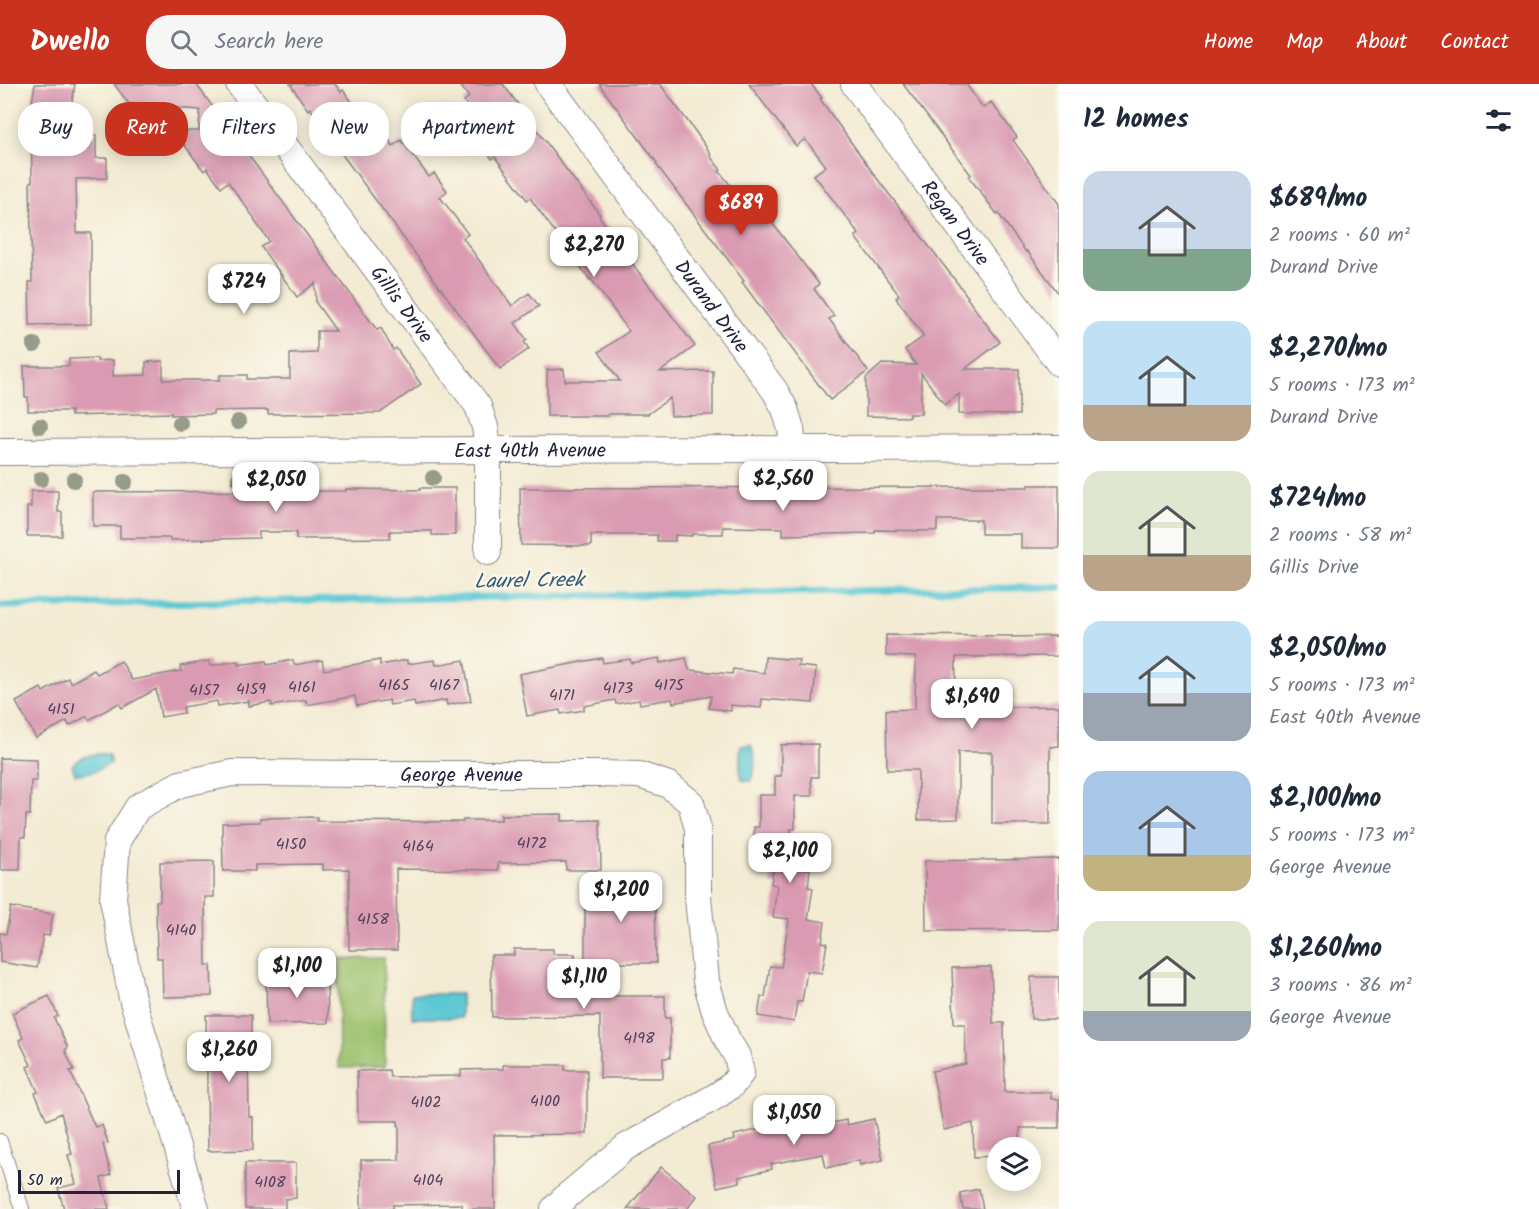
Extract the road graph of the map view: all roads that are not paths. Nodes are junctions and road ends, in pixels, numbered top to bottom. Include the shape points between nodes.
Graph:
1 (239, 84) edge
2 (548, 84) edge
3 (854, 84) edge
4 (1059, 363) edge
5 (793, 448) junction
6 (1059, 448) edge
7 (488, 449) junction
8 (0, 452) edge
9 (488, 552) dead end
10 (0, 1141) edge
11 (22, 1209) edge
12 (196, 1209) edge
13 (554, 1209) edge

1 - 7 street, Gillis Drive via 478,406
2 - 5 street, Durand Drive via 775,391 785,409
3 - 4 street, Regan Drive
5 - 6 street, East 40th Avenue
5 - 7 street, East 40th Avenue
7 - 8 street, East 40th Avenue
7 - 9 street, Gillis Drive
10 - 11 lane
12 - 13 street, George Avenue via 132,998 113,899 117,841 138,807 180,784 232,773 639,775 669,784 691,803 698,829 698,897 706,981 741,1073 718,1095 626,1147

